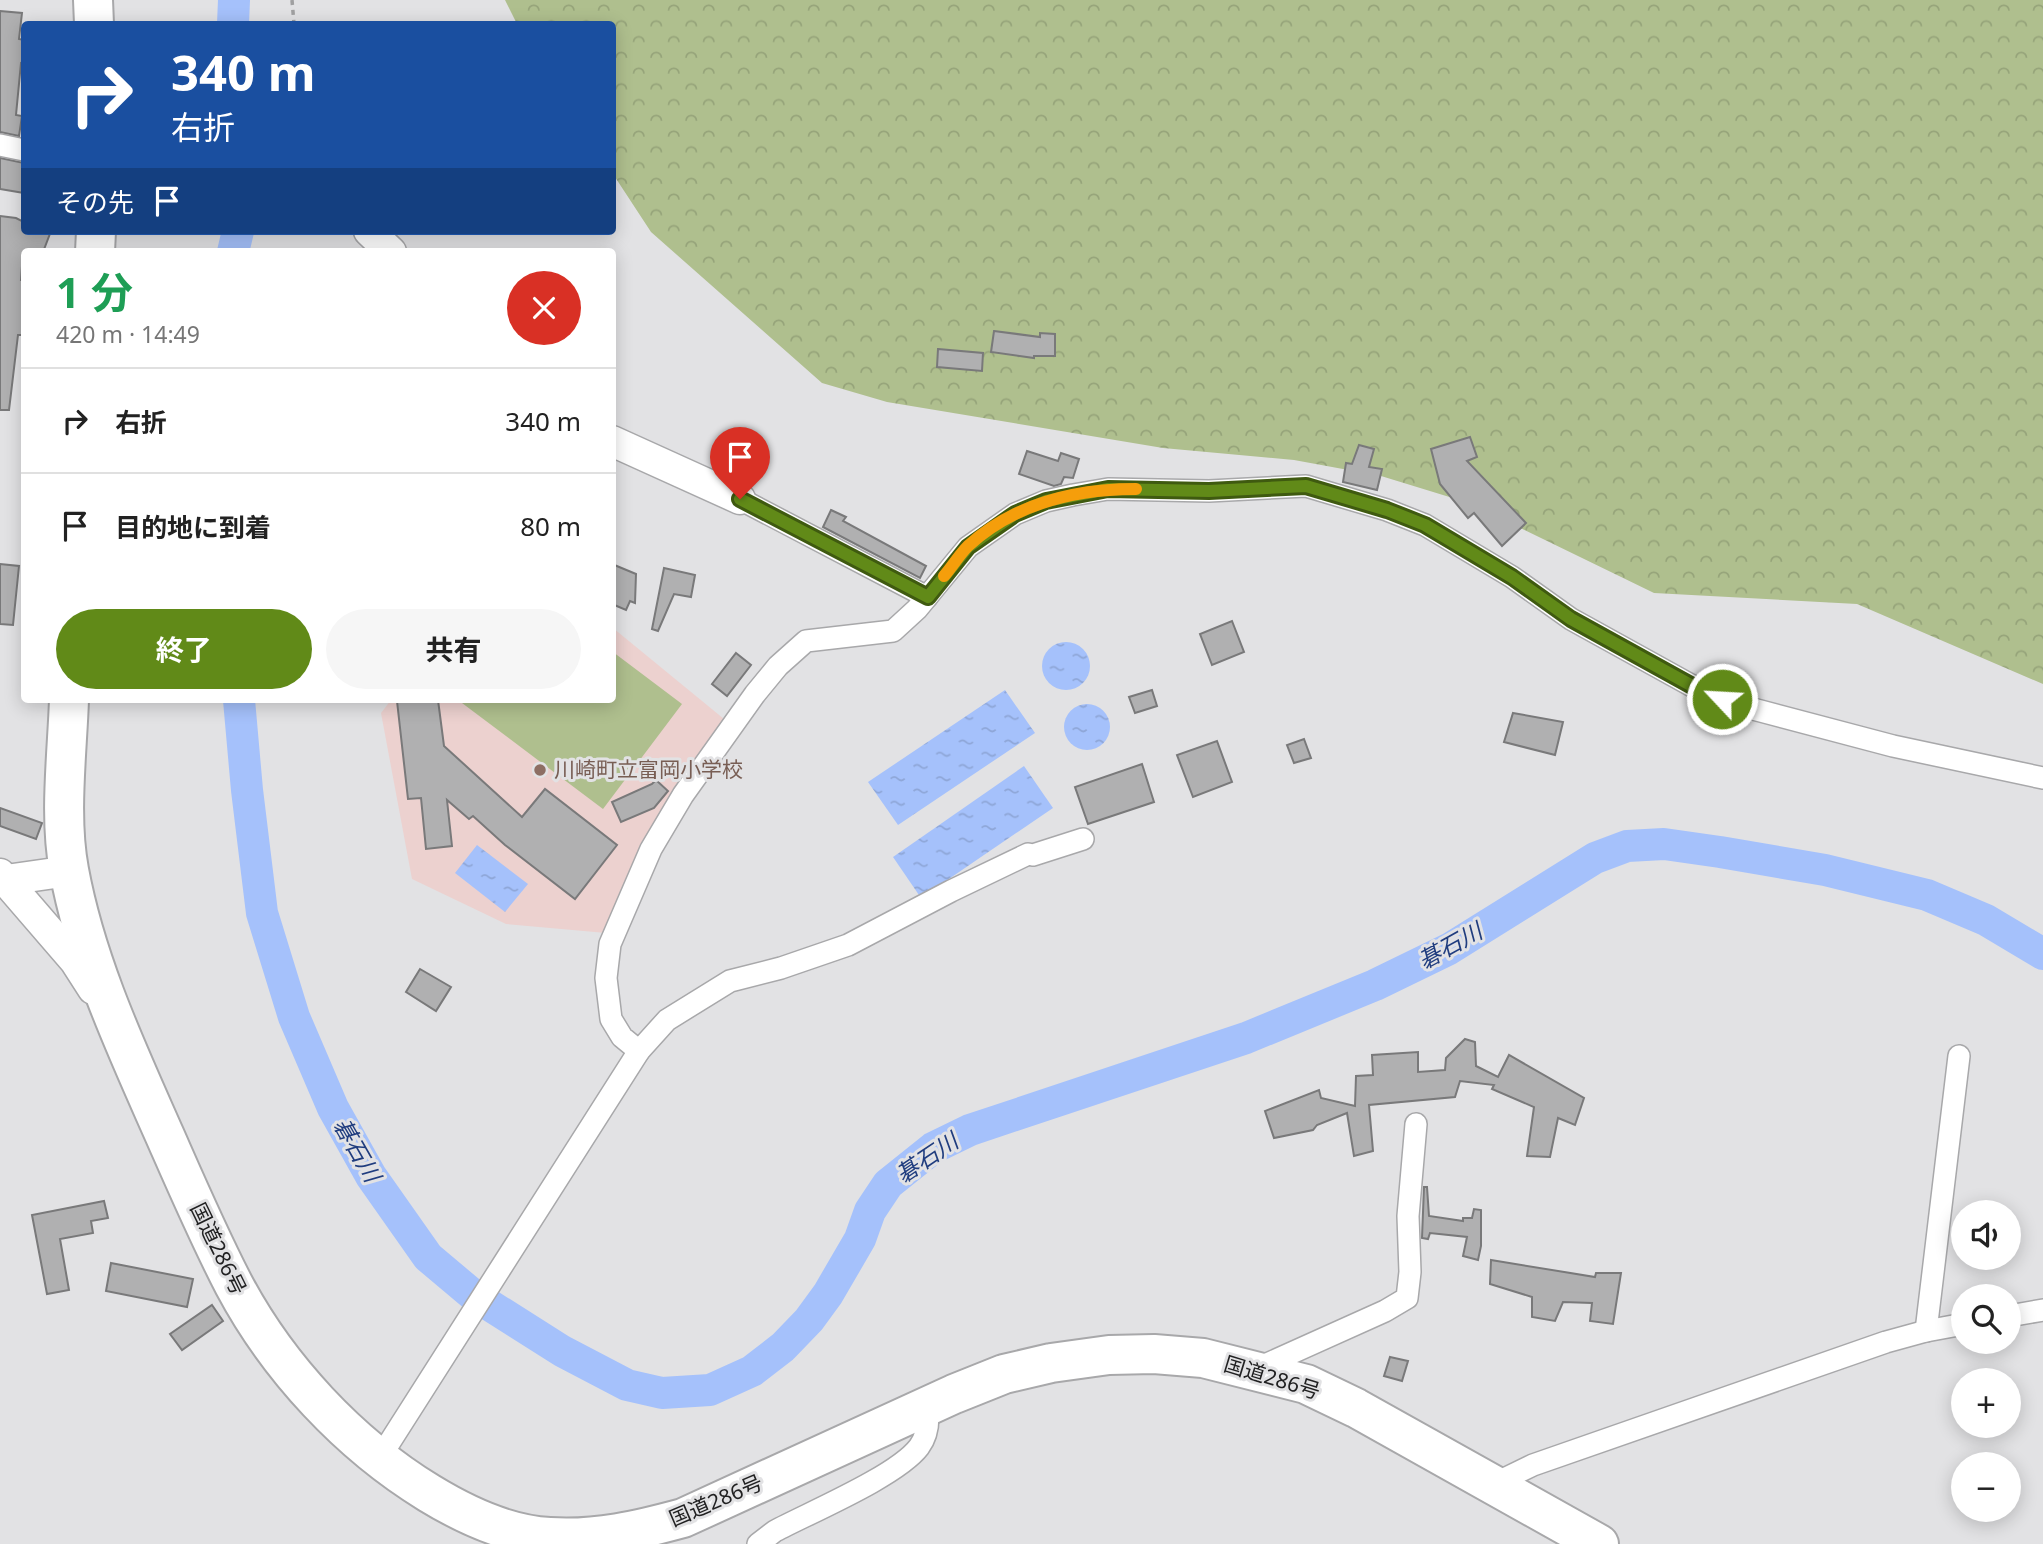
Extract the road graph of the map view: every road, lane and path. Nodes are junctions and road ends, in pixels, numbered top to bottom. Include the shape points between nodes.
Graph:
1 (93, 0) edge
2 (292, 0) edge
3 (94, 21) edge
4 (294, 21) edge
5 (0, 145) edge
6 (21, 149) edge
7 (373, 235) edge
8 (387, 248) edge
9 (616, 443) edge
10 (740, 499) joint
11 (928, 597) junction
12 (69, 703) edge
13 (2043, 778) edge
14 (1083, 839) dead end
15 (69, 871) junction
16 (3, 877) edge
17 (116, 1025) junction
18 (639, 1051) junction
19 (1959, 1056) dead end
20 (1416, 1124) dead end
21 (2043, 1310) edge
22 (2021, 1314) edge
23 (1951, 1326) edge
24 (1926, 1331) junction
25 (1254, 1369) junction
26 (927, 1406) junction
27 (379, 1459) junction
28 (1492, 1485) junction
29 (758, 1544) edge
30 (1599, 1544) edge

1 - 3 highway
2 - 4 path
5 - 6 street
7 - 8 main road
9 - 10 main road
10 - 11 street
11 - 13 street via 968,547 1015,514 1046,501 1108,489 1209,491 1306,486 1425,525 1571,619 1705,693 1894,746
11 - 18 street via 893,631 806,640 755,694 683,795 651,849 610,944 606,978 611,1019 622,1037
12 - 15 highway, 国道286号 via 65,833
14 - 18 street via 1028,854 848,945 730,981 667,1020
15 - 16 main road
15 - 17 highway, 国道286号 via 93,963
16 - 17 main road via 75,961
17 - 27 highway, 国道286号 via 235,1287 271,1344 306,1386
18 - 27 street
19 - 24 street
20 - 25 street via 1407,1298
21 - 22 street
23 - 24 street
24 - 28 street via 1533,1465
25 - 26 highway, 国道286号 via 1203,1357 1109,1355 1004,1374
25 - 28 highway, 国道286号 via 1306,1384 1356,1408
26 - 27 highway, 国道286号 via 683,1518 597,1537 547,1537 504,1529 468,1515
26 - 29 street via 929,1422 921,1445 903,1462
28 - 30 highway, 国道286号

